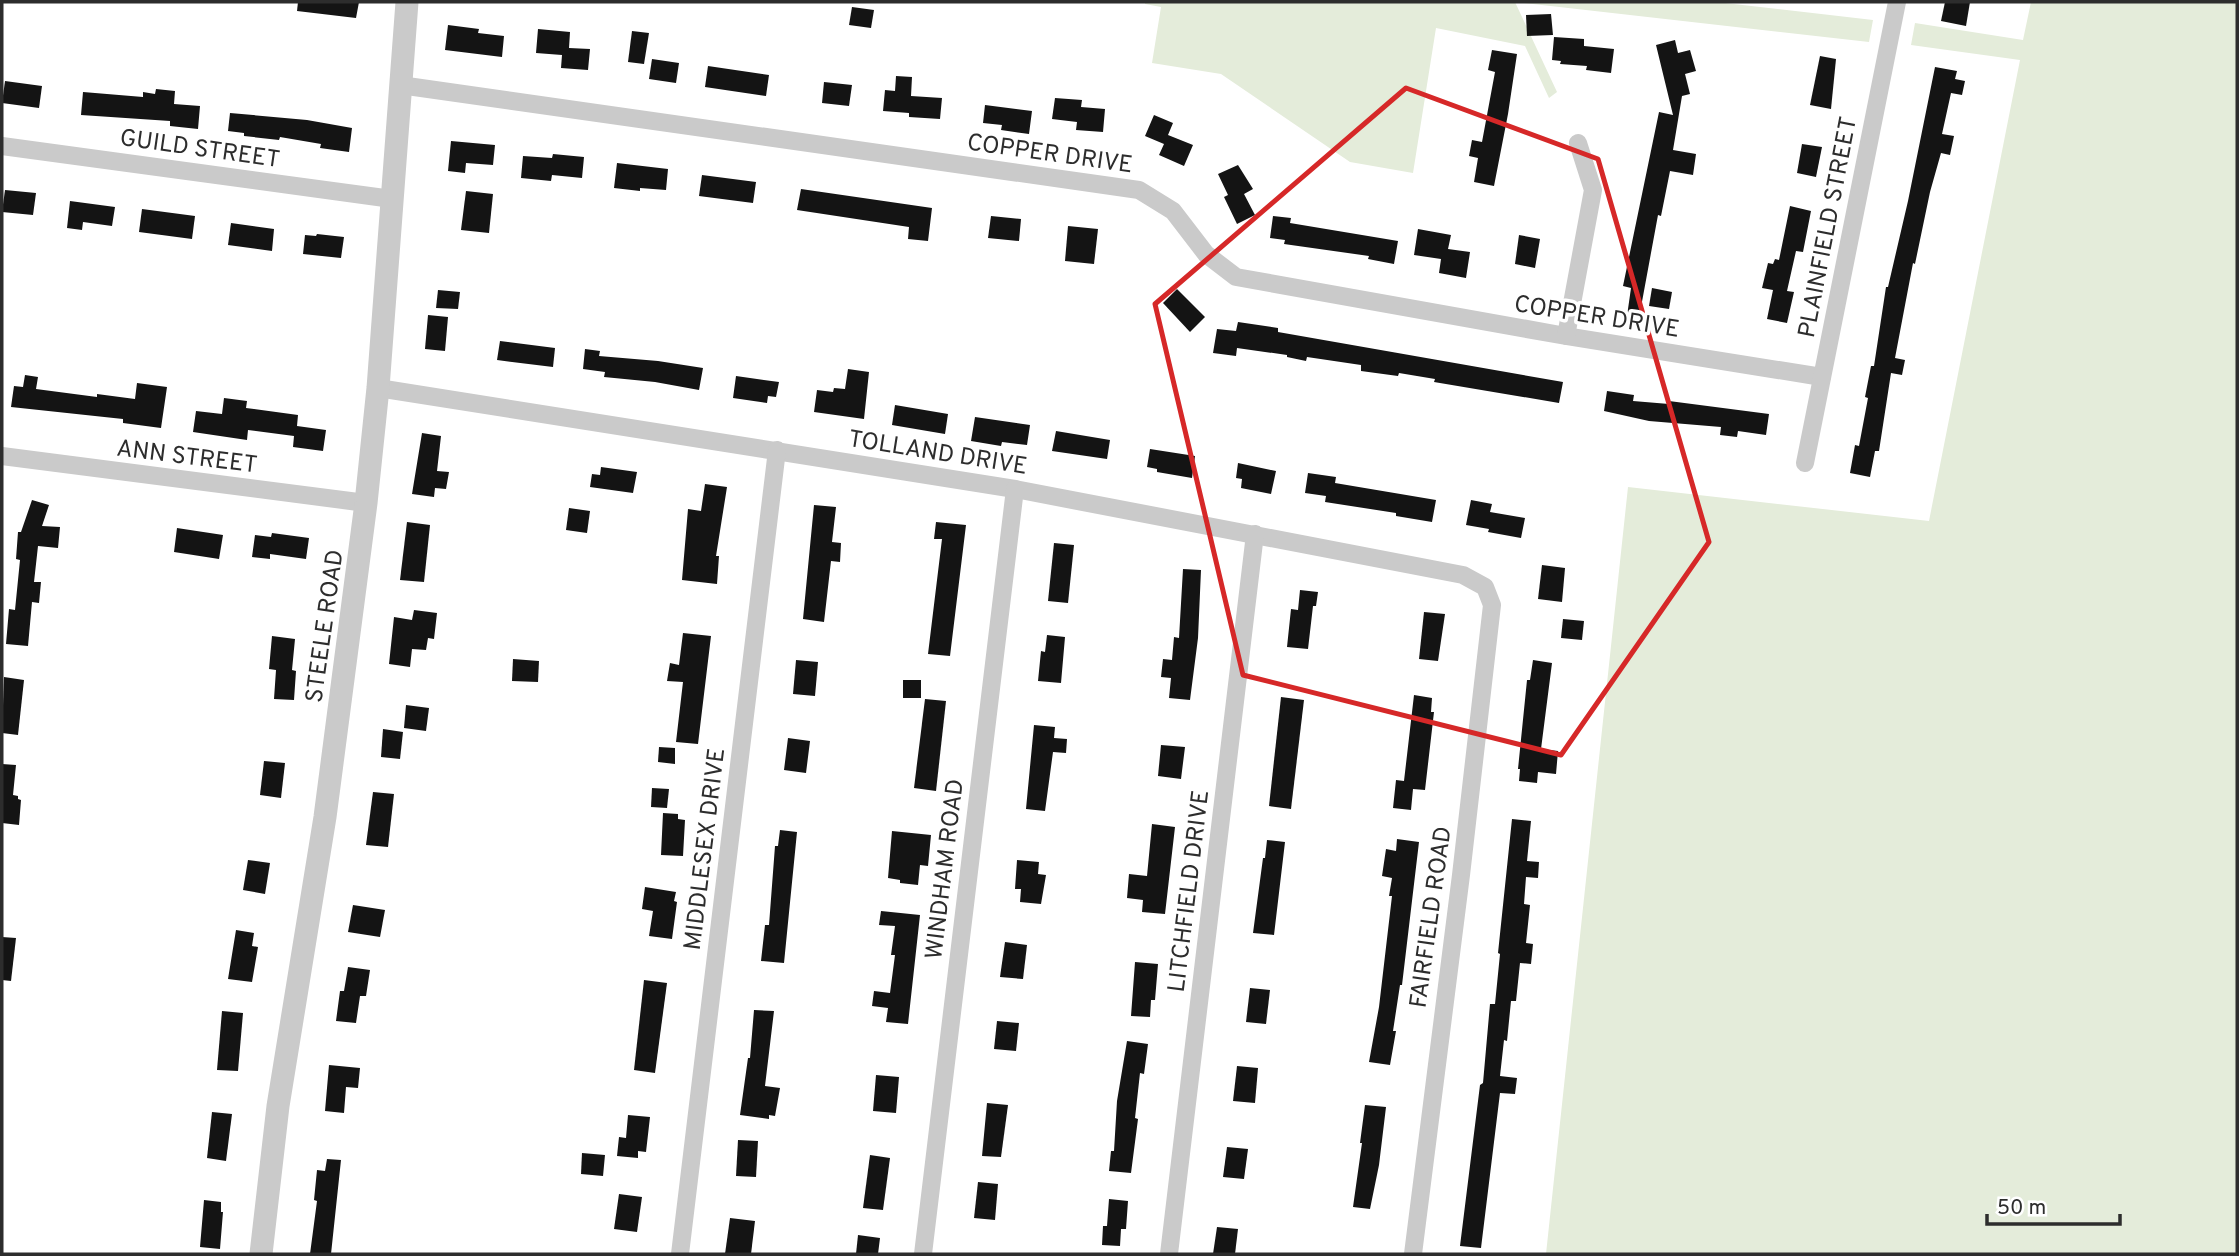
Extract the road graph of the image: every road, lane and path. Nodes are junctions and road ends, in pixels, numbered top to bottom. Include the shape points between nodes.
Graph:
1 (407, 2) edge
2 (1897, 2) edge
3 (400, 85) junction
4 (1578, 143) dead end
5 (2, 146) edge
6 (392, 199) junction
7 (1566, 337) junction
8 (1822, 377) junction
9 (378, 388) junction
10 (777, 450) junction
11 (2, 456) edge
12 (1805, 463) dead end
13 (1015, 489) junction
14 (366, 503) junction
15 (1255, 534) junction
16 (1485, 587) joint
17 (261, 1254) edge
18 (680, 1254) edge
19 (923, 1254) edge
20 (1169, 1254) edge
21 (1413, 1254) edge

1 - 3 street, STEELE ROAD
2 - 8 street, PLAINFIELD STREET
3 - 6 street, STEELE ROAD
3 - 7 street, COPPER DRIVE via 1139,190 1173,211 1206,254 1236,277
4 - 7 street via 1593,190
5 - 6 street, GUILD STREET
6 - 9 street, STEELE ROAD
7 - 8 street, COPPER DRIVE
8 - 12 street, PLAINFIELD STREET
9 - 10 street, TOLLAND DRIVE
9 - 14 street, STEELE ROAD
10 - 13 street, TOLLAND DRIVE
10 - 18 street, MIDDLESEX DRIVE
11 - 14 street, ANN STREET
13 - 15 street, TOLLAND DRIVE
13 - 19 street, WINDHAM ROAD
14 - 17 street, STEELE ROAD via 324,817 278,1105
15 - 16 street, TOLLAND DRIVE via 1463,575
15 - 20 street, LITCHFIELD DRIVE
16 - 21 street, FAIRFIELD ROAD via 1492,605

